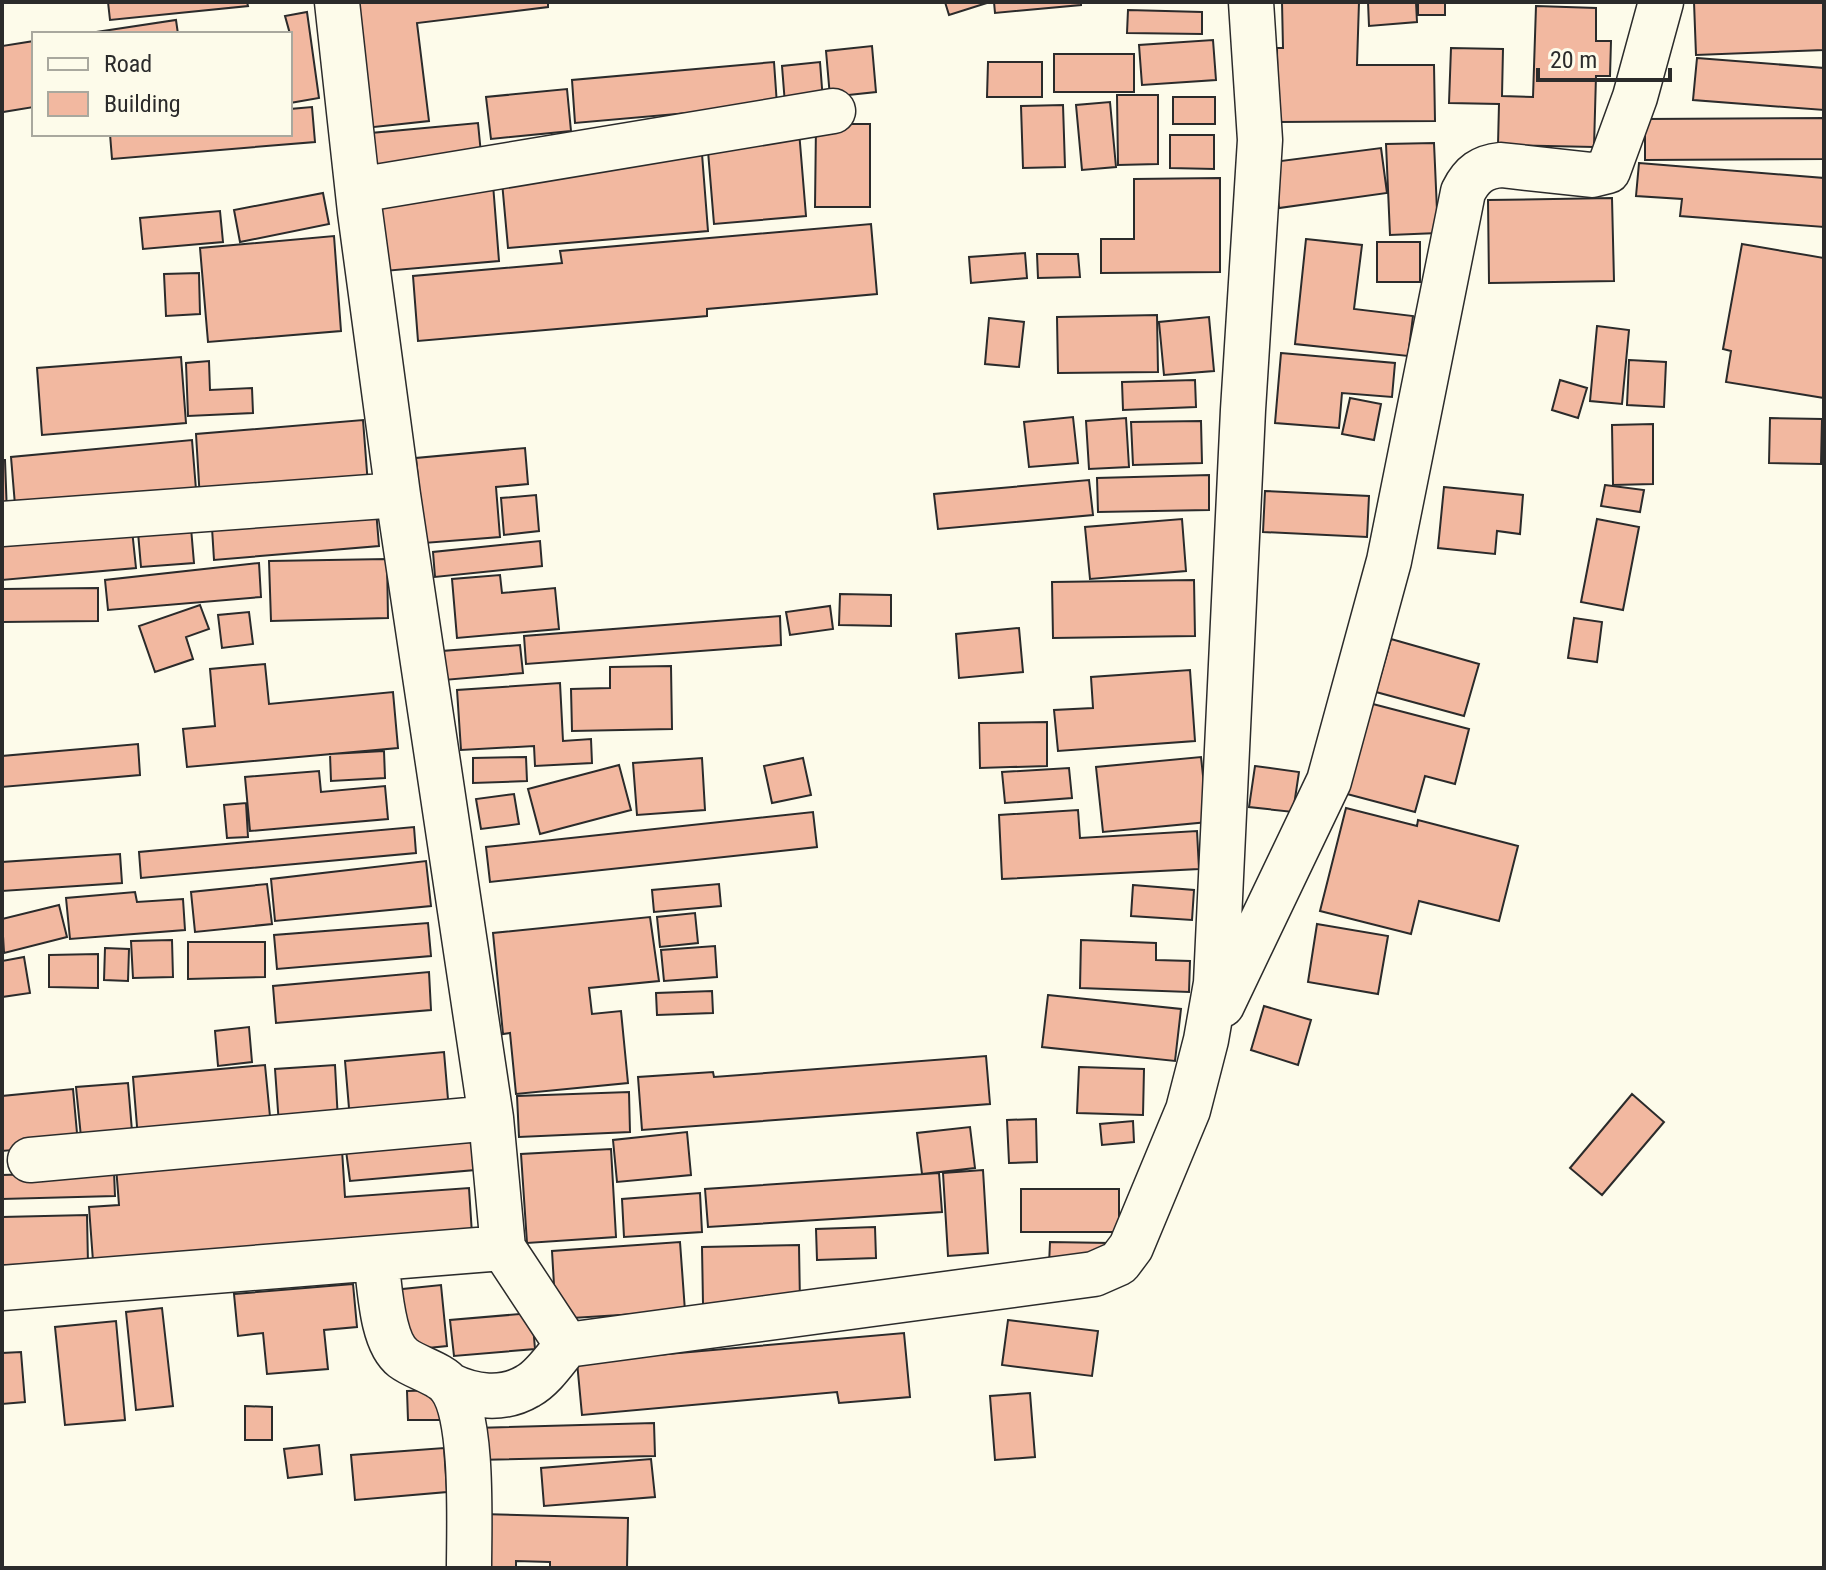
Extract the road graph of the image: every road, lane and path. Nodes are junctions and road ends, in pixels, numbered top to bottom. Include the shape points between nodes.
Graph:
1 (337, 2) edge
2 (1251, 2) edge
3 (1661, 2) edge
4 (833, 111) dead end
5 (358, 190) junction
6 (398, 495) junction
7 (2, 524) edge
8 (1206, 1040) junction
9 (491, 1118) junction
10 (30, 1160) dead end
11 (503, 1248) junction
12 (376, 1259) junction
13 (2, 1288) edge
14 (567, 1345) junction
15 (449, 1385) junction
16 (469, 1568) edge

1 - 5 street
2 - 8 street via 1260,140 1216,983
3 - 8 street via 1608,171 1592,175 1490,166 1470,178 1463,192 1389,561 1329,781
4 - 5 street
5 - 6 street
6 - 7 street
6 - 9 street
8 - 14 street via 1171,1153 1131,1247 1113,1267 1070,1278
9 - 10 street
9 - 11 street
11 - 12 street
11 - 14 street
12 - 13 street
12 - 15 street via 391,1344 402,1357
14 - 15 street via 530,1386 513,1392 468,1394
15 - 16 street via 461,1417 468,1464

